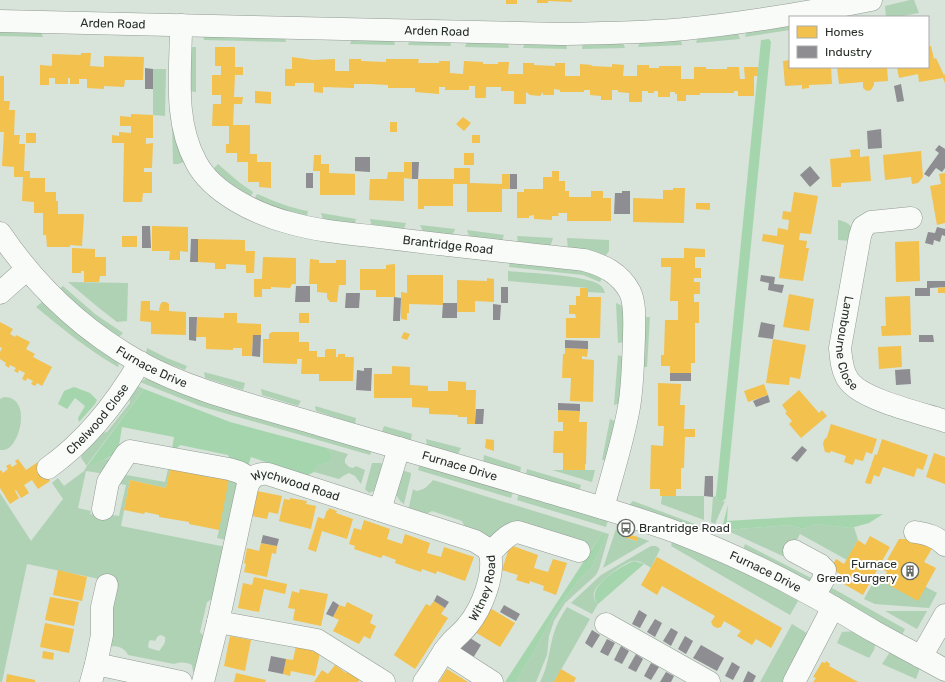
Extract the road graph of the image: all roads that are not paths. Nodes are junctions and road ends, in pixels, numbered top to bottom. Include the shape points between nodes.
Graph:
1 (871, 0) edge
2 (0, 21) edge
3 (181, 25) junction
4 (911, 218) dead end
5 (0, 233) edge
6 (27, 269) junction
7 (0, 293) edge
8 (140, 362) junction
9 (945, 421) edge
10 (399, 448) junction
11 (48, 468) dead end
12 (251, 479) junction
13 (603, 508) junction
14 (103, 509) dead end
15 (380, 510) junction
16 (915, 532) dead end
17 (945, 545) edge
18 (579, 551) dead end
19 (794, 551) dead end
20 (490, 553) junction
21 (107, 585) dead end
22 (814, 596) junction
23 (833, 607) junction
24 (945, 615) edge
25 (218, 622) junction
26 (606, 624) dead end
27 (444, 651) junction
28 (921, 657) junction
29 (945, 670) edge
30 (94, 673) edge
31 (180, 682) edge
32 (203, 682) edge
33 (384, 682) edge
34 (424, 682) edge
35 (492, 682) edge
36 (709, 682) edge
37 (794, 682) edge

1 - 3 street, Arden Road via 710,26 624,33 561,34
2 - 3 street, Arden Road
3 - 13 street, Brantridge Road via 180,108 183,127 196,163 208,179 224,193 289,223 429,243 584,260 611,270 623,281 631,293 633,306 633,374 622,439
4 - 9 street, Lambourne Close via 870,222 864,227 860,236 840,348 842,366 848,381 870,397
5 - 6 street, Furnace Drive
6 - 7 street
6 - 8 street, Furnace Drive via 50,295 77,319 107,342
8 - 10 street, Furnace Drive via 177,380 213,393
8 - 11 street, Chelwood Close via 130,380 91,430 66,455
10 - 13 street, Furnace Drive
10 - 15 street
12 - 14 street via 229,468 130,451 108,482
12 - 15 street, Wychwood Road via 258,474 268,474
12 - 25 street, Wychwood Road
13 - 22 street, Furnace Drive via 723,551
15 - 20 street, Wychwood Road via 475,541
16 - 17 street via 929,534
18 - 20 street, Witney Road via 518,532 507,536
19 - 22 street via 825,570 823,580
20 - 27 street, Witney Road via 492,560 484,598 467,626
21 - 30 street via 102,607 102,635
22 - 23 street, Furnace Drive
23 - 28 street, Furnace Drive
23 - 37 street
24 - 28 street
25 - 32 street, Wychwood Road
25 - 33 street via 317,640
26 - 36 street
27 - 34 street, Witney Road
27 - 35 street
28 - 29 street, Furnace Drive
30 - 31 street

